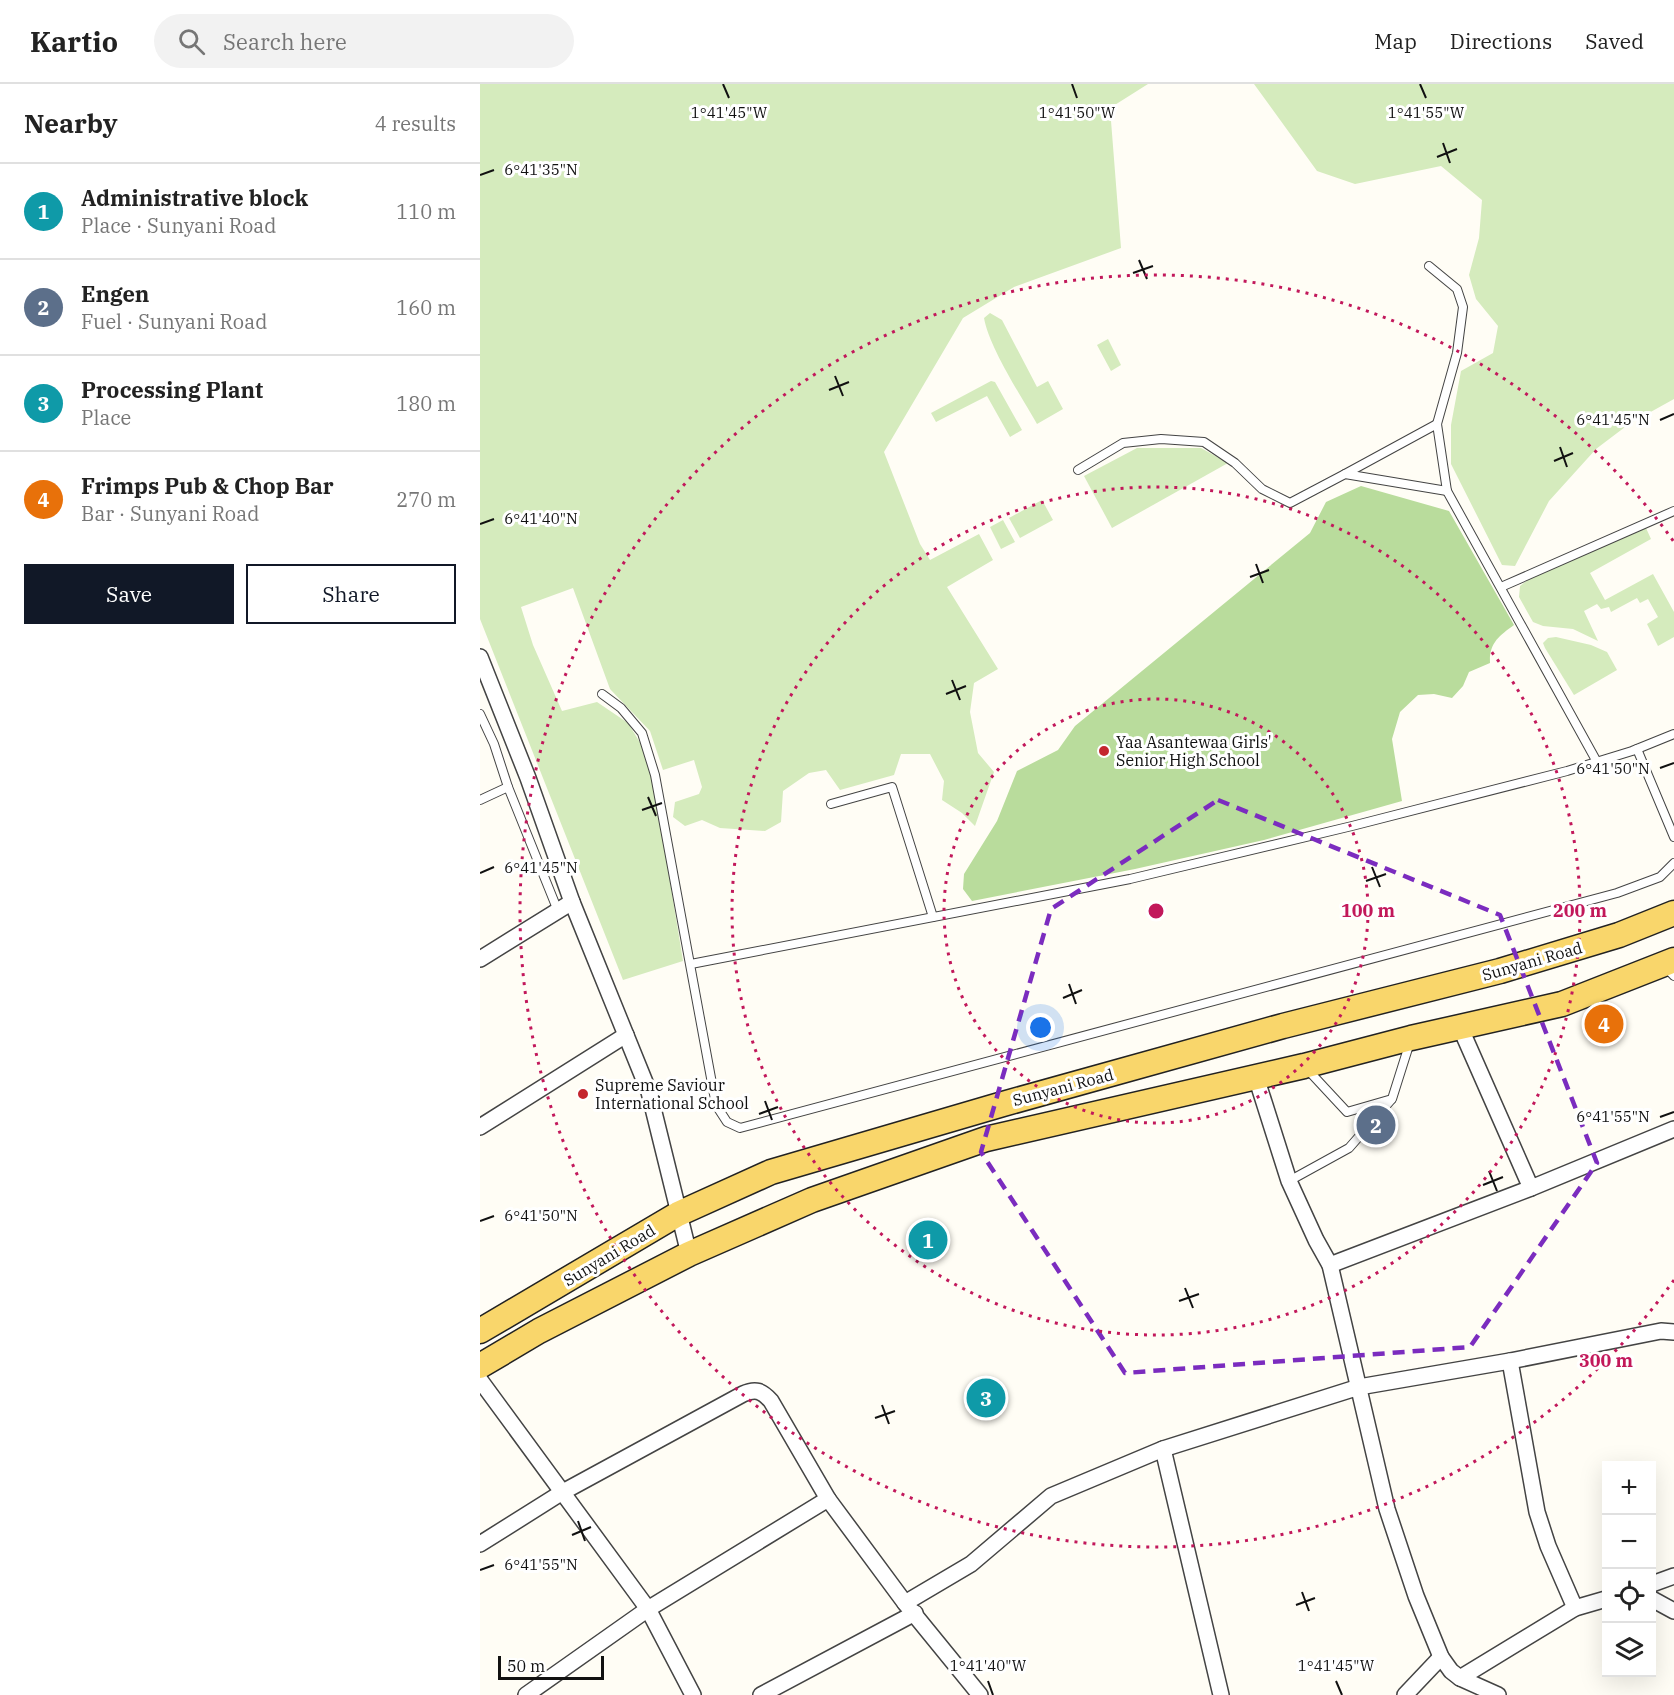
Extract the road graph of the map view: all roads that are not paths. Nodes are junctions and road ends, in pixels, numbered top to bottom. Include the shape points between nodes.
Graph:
1 (1429, 266) dead end
2 (1437, 424) junction
3 (1078, 470) dead end
4 (1346, 474) junction
5 (1447, 491) junction
6 (1674, 511) edge
7 (1501, 587) junction
8 (480, 657) edge
9 (602, 694) dead end
10 (480, 714) edge
11 (1674, 734) edge
12 (1637, 749) junction
13 (1597, 762) junction
14 (508, 787) junction
15 (480, 800) edge
16 (831, 804) dead end
17 (1674, 837) edge
18 (1674, 863) edge
19 (572, 902) junction
20 (558, 910) junction
21 (1674, 913) edge
22 (933, 917) junction
23 (480, 959) edge
24 (691, 964) junction
25 (1670, 967) edge
26 (1460, 1027) junction
27 (626, 1035) junction
28 (1411, 1038) junction
29 (1304, 1066) junction
30 (1256, 1077) junction
31 (1392, 1099) junction
32 (480, 1127) edge
33 (1674, 1129) edge
34 (1289, 1181) junction
35 (1531, 1188) junction
36 (678, 1214) junction
37 (689, 1254) junction
38 (1330, 1265) junction
39 (480, 1331) edge
40 (1674, 1332) edge
41 (1510, 1361) junction
42 (480, 1366) edge
43 (480, 1380) edge
44 (1359, 1388) junction
45 (1163, 1449) junction
46 (561, 1493) junction
47 (828, 1499) junction
48 (480, 1544) edge
49 (1674, 1576) edge
50 (1656, 1583) edge
51 (1602, 1600) edge
52 (1656, 1601) edge
53 (910, 1608) junction
54 (1575, 1608) junction
55 (648, 1610) junction
56 (1674, 1611) edge
57 (1441, 1657) junction
58 (1460, 1678) junction
59 (526, 1695) edge
60 (693, 1695) edge
61 (761, 1695) edge
62 (980, 1695) edge
63 (1221, 1695) edge
64 (1405, 1695) edge
65 (1498, 1695) edge

1 - 2 lane via 1457,289 1464,307 1457,353
2 - 4 lane
2 - 5 lane
3 - 4 lane via 1123,443 1161,439 1204,442 1262,489 1290,503
4 - 5 lane
5 - 7 lane
6 - 7 lane
7 - 13 lane
8 - 19 street
9 - 24 lane via 621,708 642,734 655,775
10 - 14 lane
11 - 12 lane
12 - 13 lane
12 - 17 lane
13 - 22 lane via 1130,879
14 - 15 lane
14 - 20 lane
16 - 22 lane via 892,787
18 - 24 lane via 1660,877 1617,893 740,1128 727,1122 716,1105
19 - 20 street
19 - 27 street
20 - 23 street
21 - 36 main road, Sunyani Road via 1618,935 1500,971 1283,1026 771,1172
22 - 24 lane
25 - 26 main road, Sunyani Road via 1562,1004
26 - 28 main road, Sunyani Road
26 - 35 street
27 - 32 street
27 - 36 street via 652,1104
28 - 29 main road, Sunyani Road
28 - 31 lane
29 - 30 main road, Sunyani Road
29 - 31 lane via 1347,1112
30 - 34 street
30 - 37 main road, Sunyani Road via 986,1139 812,1200
31 - 34 lane via 1349,1148
33 - 35 street
34 - 38 street
35 - 38 street
36 - 37 street
36 - 39 main road, Sunyani Road
37 - 42 main road, Sunyani Road
38 - 44 street
40 - 41 street via 1661,1331
41 - 44 street
41 - 54 street via 1537,1512
43 - 46 street
44 - 45 street
44 - 57 street via 1387,1509
45 - 53 street via 1051,1496 971,1564
45 - 63 street
46 - 47 street via 754,1390 771,1401
46 - 48 street
46 - 55 street
47 - 53 street
47 - 55 street
49 - 50 street
51 - 54 street
52 - 56 street
53 - 61 street
53 - 62 street
54 - 58 street
55 - 59 street
55 - 60 street
57 - 58 street
57 - 64 street
58 - 65 street

